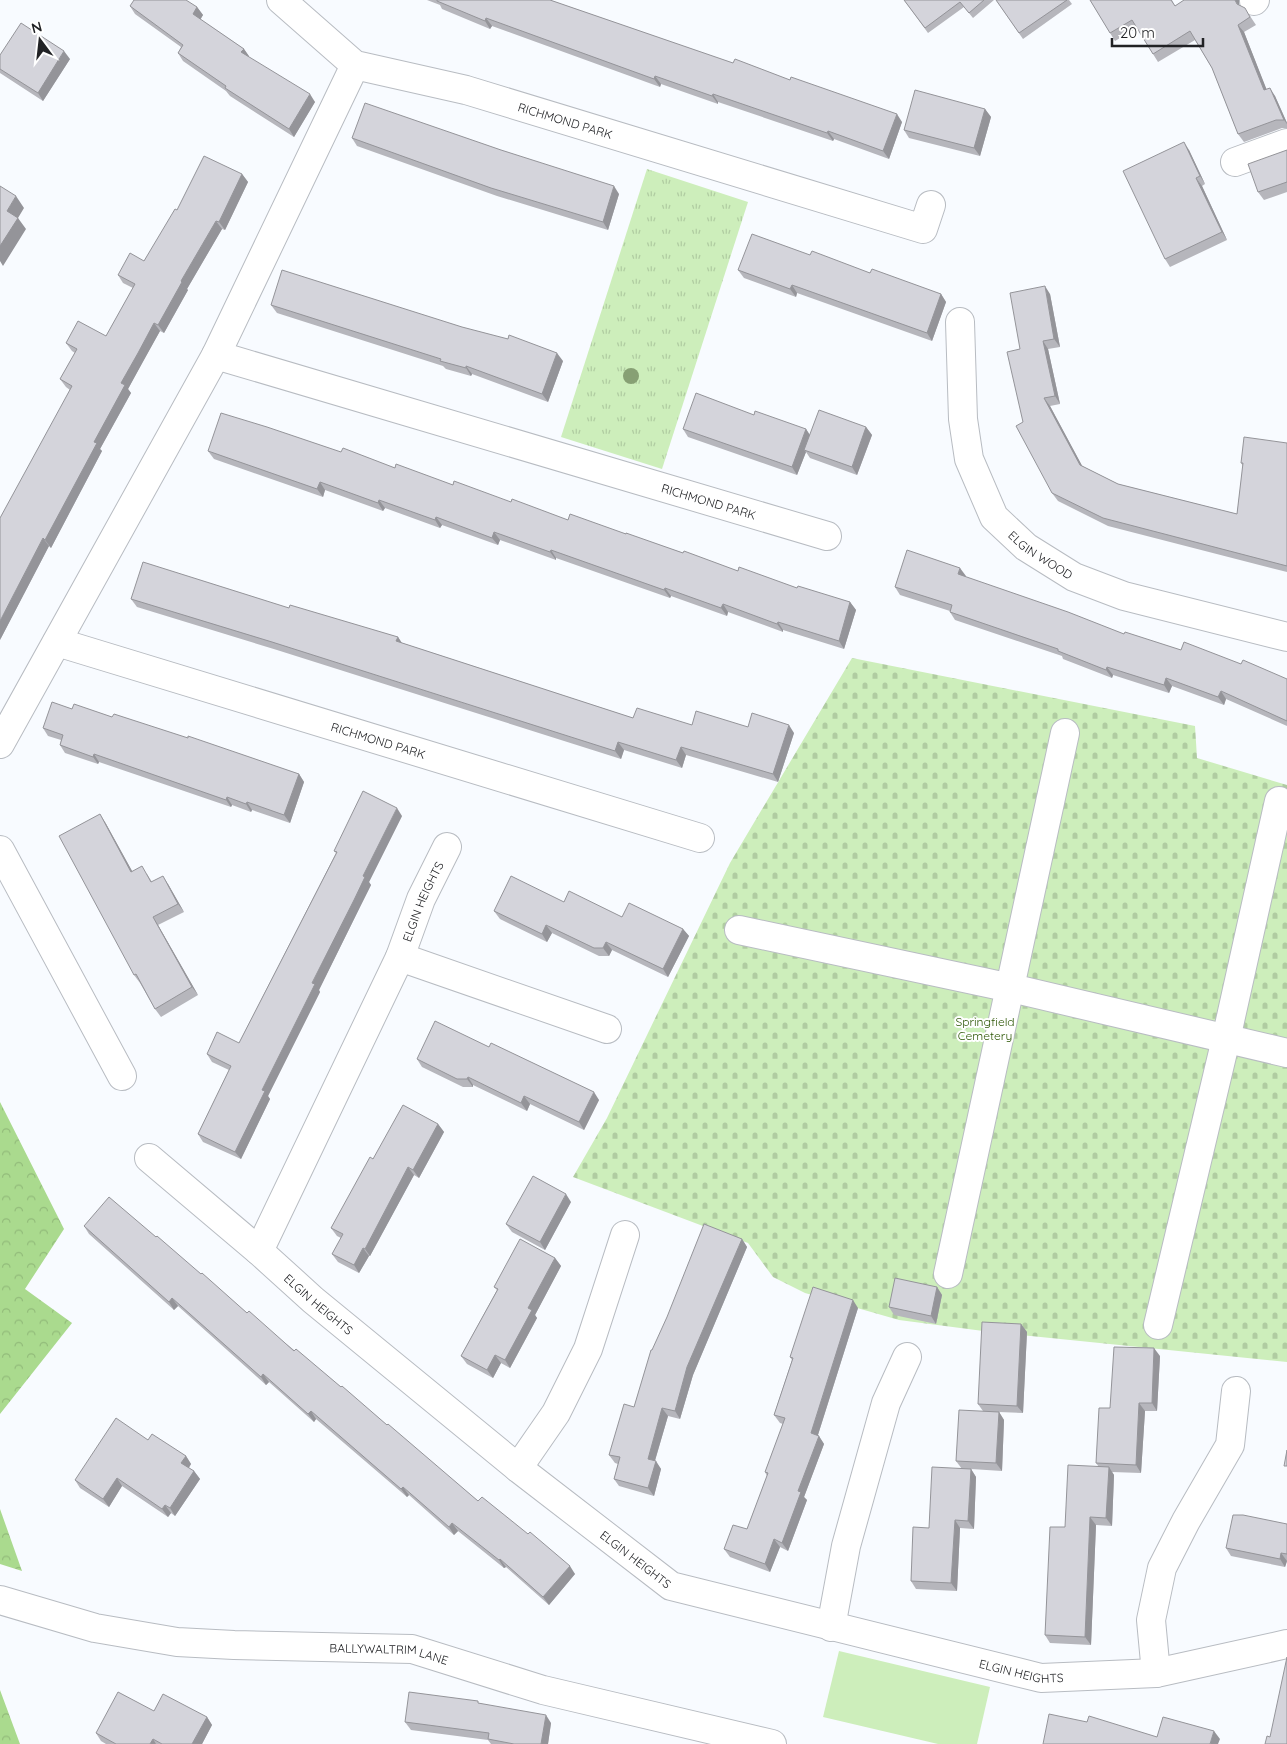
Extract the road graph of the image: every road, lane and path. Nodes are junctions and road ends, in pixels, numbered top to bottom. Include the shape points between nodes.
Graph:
1 (281, 0) edge
2 (355, 65) junction
3 (1287, 143) edge
4 (1235, 162) dead end
5 (930, 205) dead end
6 (960, 322) dead end
7 (216, 355) junction
8 (827, 536) dead end
9 (1287, 637) edge
10 (57, 642) junction
11 (1066, 733) dead end
12 (0, 744) edge
13 (1279, 801) dead end
14 (700, 838) dead end
15 (447, 847) dead end
16 (0, 850) edge
17 (739, 930) dead end
18 (400, 957) junction
19 (1011, 988) junction
20 (607, 1029) dead end
21 (1226, 1039) junction
22 (1287, 1053) edge
23 (122, 1076) dead end
24 (149, 1158) dead end
25 (625, 1235) dead end
26 (259, 1251) junction
27 (948, 1274) dead end
28 (1158, 1325) dead end
29 (907, 1358) dead end
30 (1236, 1390) dead end
31 (518, 1468) junction
32 (0, 1600) edge
33 (831, 1627) junction
34 (1287, 1644) edge
35 (1156, 1673) junction
36 (772, 1744) edge

1 - 2 street, RICHMOND PARK
2 - 5 street, RICHMOND PARK via 466,90 923,229
2 - 7 street
3 - 4 street
6 - 9 street, ELGIN WOOD via 963,419 969,458 994,518 1026,547 1074,577 1124,596
7 - 8 street, RICHMOND PARK
7 - 10 street
10 - 12 street
10 - 14 street, RICHMOND PARK
11 - 19 street
13 - 21 street
15 - 18 street, ELGIN HEIGHTS via 421,899
16 - 23 street
17 - 19 street
18 - 20 street, ELGIN HEIGHTS
18 - 26 street, ELGIN HEIGHTS
19 - 21 street
19 - 27 street
21 - 22 street
21 - 28 street
24 - 26 street, ELGIN HEIGHTS
25 - 31 street via 588,1349 556,1413
26 - 31 street, ELGIN HEIGHTS via 313,1300
29 - 33 street via 886,1403 846,1546
30 - 35 street via 1230,1445 1162,1568 1151,1620
31 - 33 street, ELGIN HEIGHTS via 671,1586
32 - 36 street, BALLYWALTRIM LANE via 95,1628 177,1642 412,1649 543,1690
33 - 35 street, ELGIN HEIGHTS via 1041,1678
34 - 35 street, ELGIN HEIGHTS

